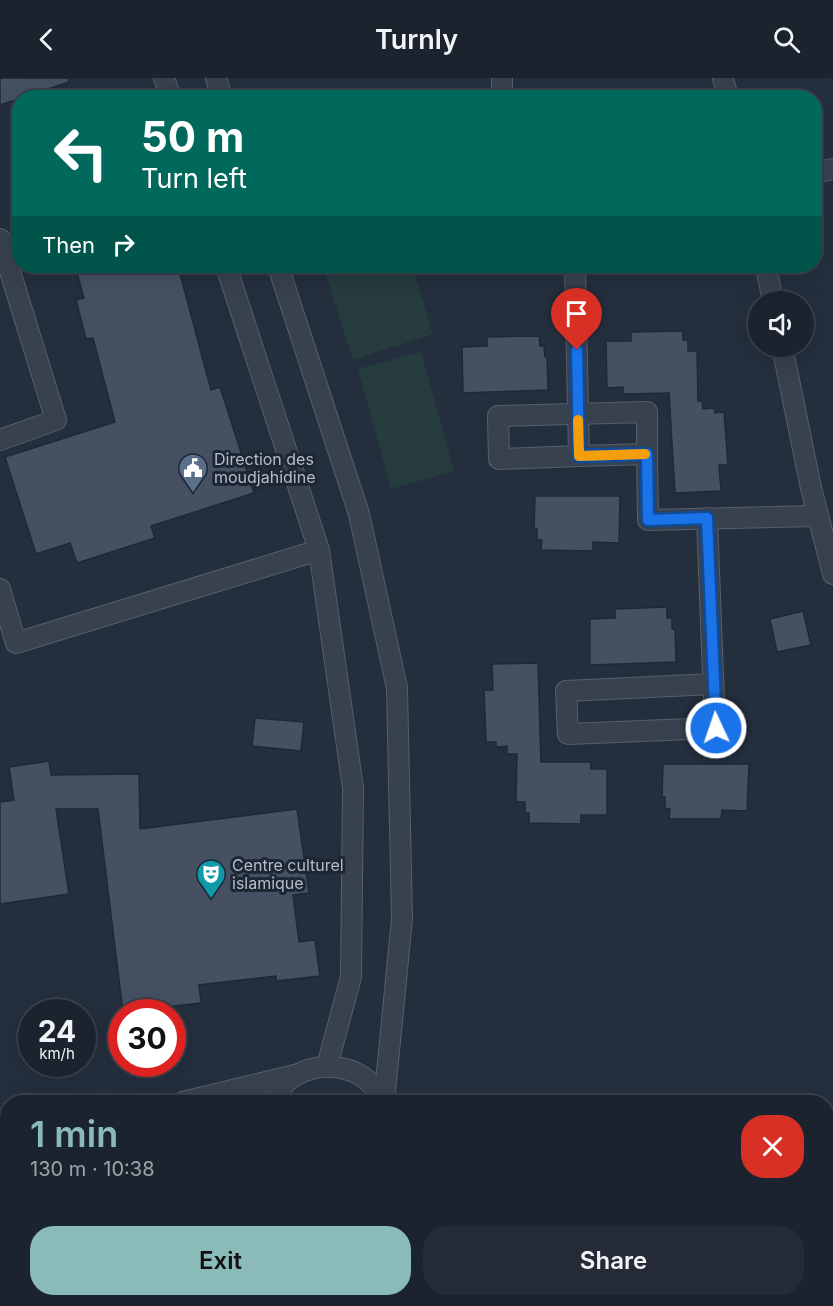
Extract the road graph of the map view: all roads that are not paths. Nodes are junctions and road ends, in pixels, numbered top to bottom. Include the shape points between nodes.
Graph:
1 (0, 239) edge
2 (228, 273) edge
3 (280, 273) edge
4 (575, 273) edge
5 (767, 273) edge
6 (771, 291) edge
7 (784, 357) edge
8 (578, 414) junction
9 (0, 440) edge
10 (647, 454) junction
11 (579, 456) junction
12 (818, 516) junction
13 (707, 518) junction
14 (319, 550) junction
15 (833, 574) edge
16 (0, 589) edge
17 (8, 645) edge
18 (713, 684) junction
19 (327, 1066) junction
20 (300, 1073) junction
21 (211, 1095) edge
22 (278, 1095) edge
23 (380, 1095) edge
24 (385, 1095) edge

1 - 9 street via 56,420
2 - 14 street
3 - 24 street via 359,514 397,688 402,919
4 - 8 street
5 - 6 street
7 - 12 street
8 - 10 street via 647,412
8 - 11 street
8 - 11 street via 498,416 499,459
10 - 11 street
10 - 13 street via 648,520
12 - 13 street
12 - 15 street
13 - 18 street
14 - 17 street
14 - 19 street via 353,788 351,977
16 - 17 street
18 - 18 street via 716,728 568,734 566,691
19 - 20 street
19 - 23 street via 345,1068 362,1076
20 - 21 street
20 - 22 street

